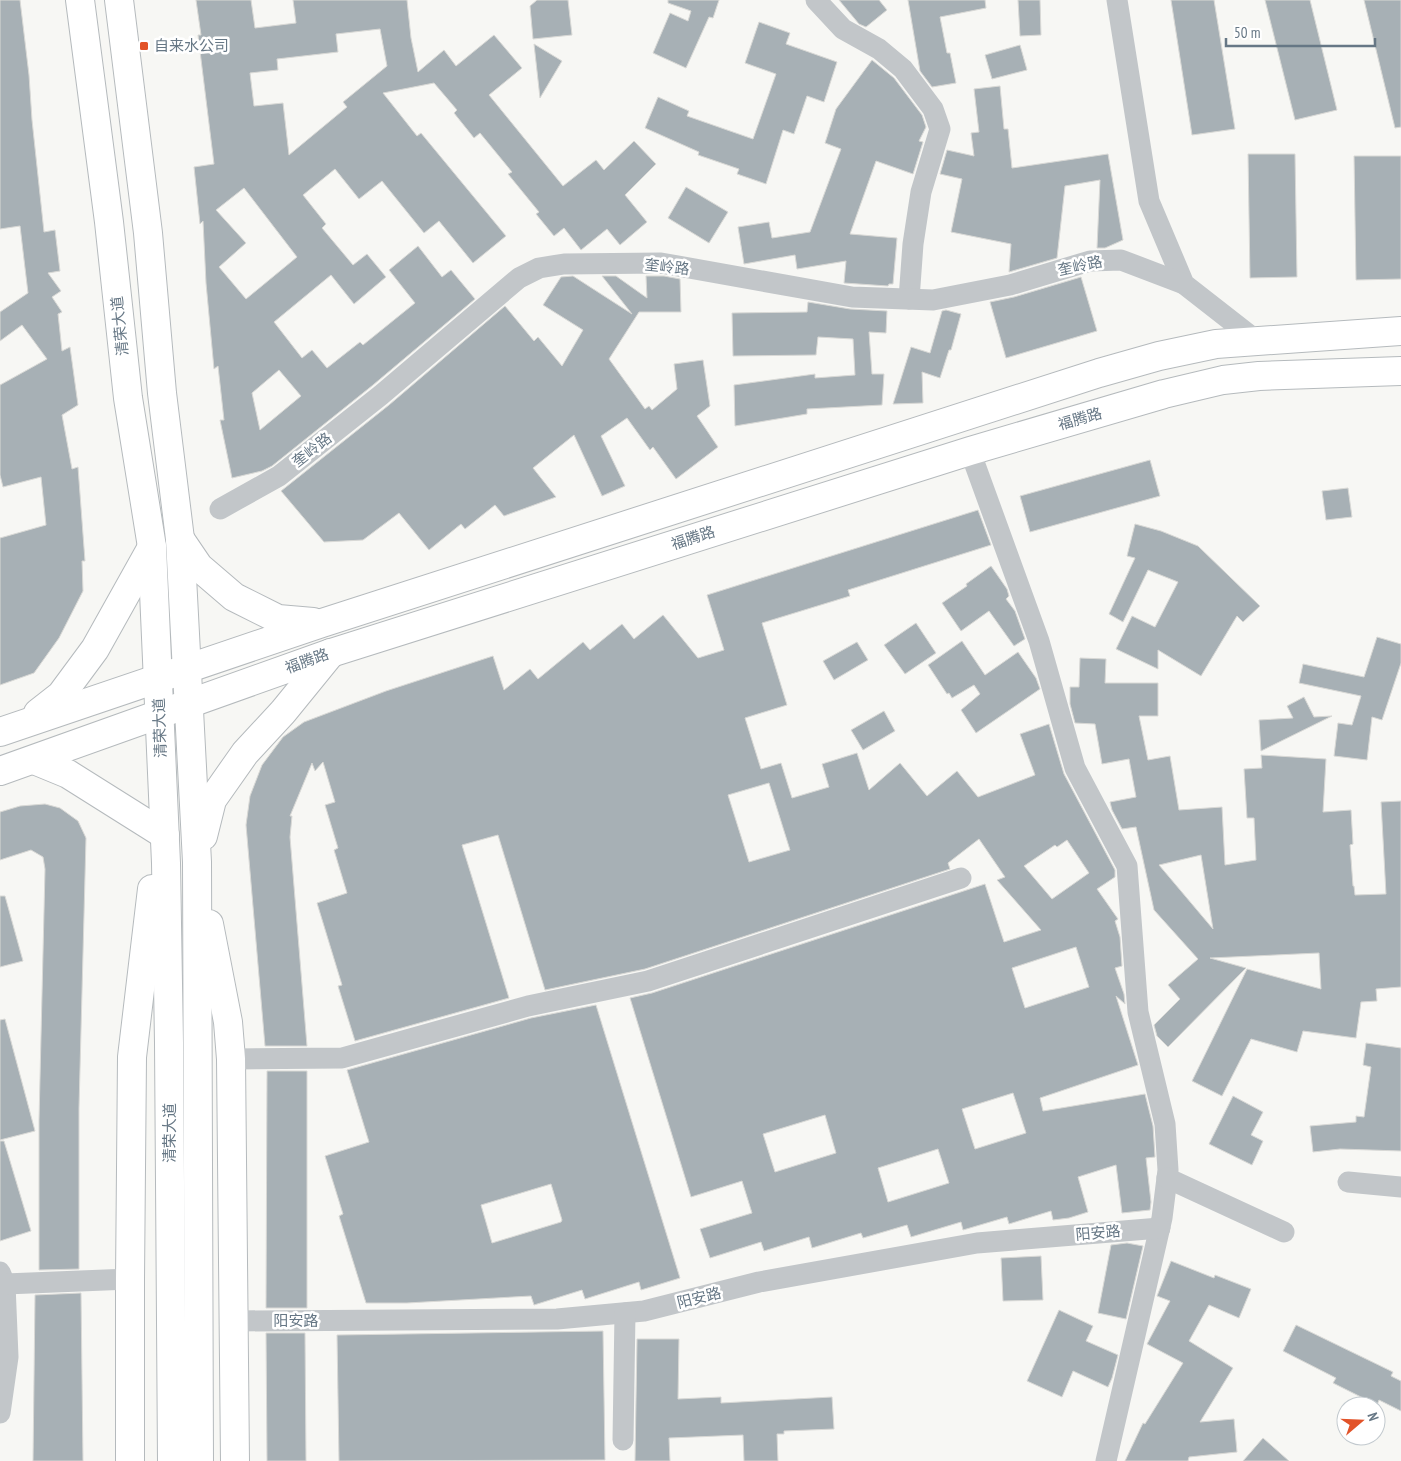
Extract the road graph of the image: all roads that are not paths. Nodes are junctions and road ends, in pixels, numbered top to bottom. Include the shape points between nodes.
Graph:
1 (80, 0) edge
2 (119, 0) edge
3 (816, 0) edge
4 (1117, 0) edge
5 (1184, 284) junction
6 (908, 299) junction
7 (1401, 331) edge
8 (1257, 341) junction
9 (1401, 371) edge
10 (970, 451) junction
11 (220, 509) dead end
12 (180, 539) junction
13 (152, 547) junction
14 (322, 623) junction
15 (331, 653) junction
16 (187, 669) junction
17 (158, 678) junction
18 (189, 704) junction
19 (159, 715) junction
20 (12, 728) edge
21 (34, 760) junction
22 (0, 770) edge
23 (165, 835) junction
24 (197, 862) junction
25 (166, 863) junction
26 (961, 878) dead end
27 (231, 1059) junction
28 (1167, 1178) junction
29 (1348, 1182) dead end
30 (1401, 1187) edge
31 (1160, 1228) junction
32 (1284, 1232) dead end
33 (3, 1278) edge
34 (130, 1279) junction
35 (625, 1313) junction
36 (234, 1321) junction
37 (4, 1357) edge
38 (0, 1413) edge
39 (623, 1440) dead end
40 (130, 1461) edge
41 (172, 1461) edge
42 (199, 1461) edge
43 (235, 1461) edge
44 (1106, 1461) edge

1 - 13 main road, 清荣大道 via 128,398
2 - 12 main road, 清荣大道 via 148,233 162,393
3 - 6 street via 843,29 903,69 933,109 940,129 921,192
4 - 5 street via 1150,201
5 - 6 street, 奎岭路 via 1121,260 1090,261 1010,284 933,300
5 - 8 street
6 - 11 street, 奎岭路 via 852,297 661,263 564,264 539,268 519,278 279,476
7 - 8 main road, 福腾路
8 - 14 main road, 福腾路 via 1216,344 1099,373
9 - 10 main road, 福腾路 via 1223,380
10 - 15 main road, 福腾路
10 - 28 street via 1039,641 1075,768 1127,866 1138,1012 1165,1124
12 - 14 main road via 199,567 234,598 278,619
12 - 16 main road, 清荣大道
13 - 17 main road, 清荣大道
13 - 20 main road via 95,649 62,695
14 - 16 main road, 福腾路
15 - 18 main road, 福腾路
15 - 24 main road via 245,753 212,800
16 - 17 main road, 福腾路
16 - 18 main road, 清荣大道
17 - 19 main road, 清荣大道
17 - 20 main road, 福腾路
18 - 19 main road, 福腾路
18 - 24 main road, 清荣大道
19 - 21 main road, 福腾路
19 - 23 main road, 清荣大道
21 - 22 main road, 福腾路
21 - 23 main road via 68,774
23 - 25 main road, 清荣大道
24 - 27 main road via 228,1022
24 - 42 main road, 清荣大道
25 - 34 main road via 153,887 132,1057
25 - 41 main road, 清荣大道
26 - 27 street via 648,981 528,1006 342,1058
27 - 36 main road
28 - 31 street
28 - 32 street
29 - 30 street
31 - 35 street, 阳安路 via 977,1243 760,1282 644,1312
31 - 44 street
33 - 34 street
33 - 37 street
34 - 40 main road
35 - 36 street, 阳安路 via 556,1319
35 - 39 street
36 - 43 main road
37 - 38 street

